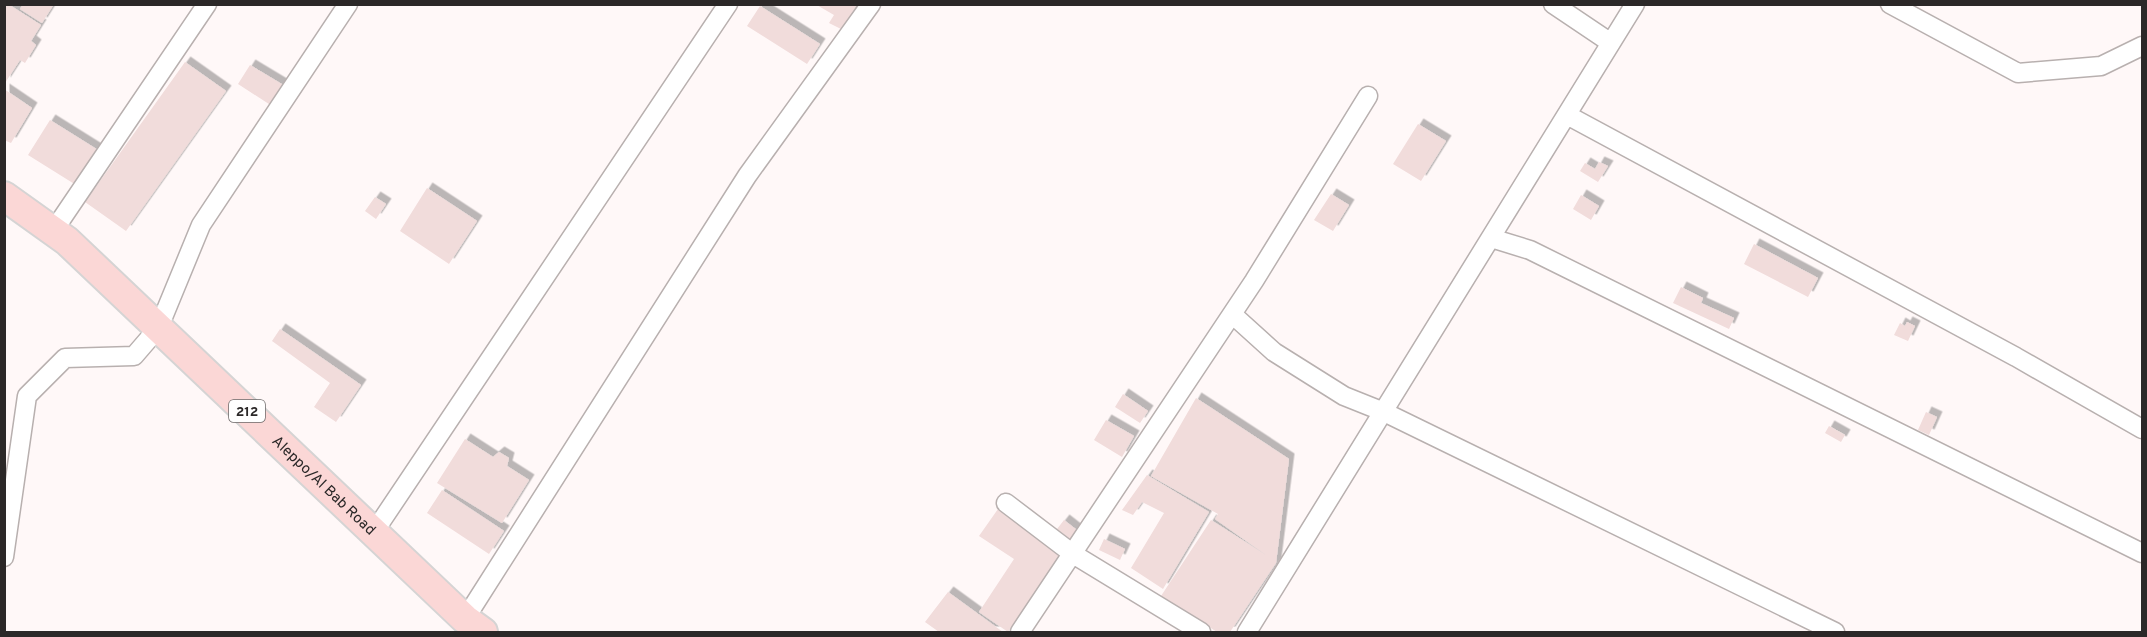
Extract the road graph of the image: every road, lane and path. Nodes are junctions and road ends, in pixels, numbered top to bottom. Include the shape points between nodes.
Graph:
1 (207, 4) edge
2 (348, 4) edge
3 (728, 4) edge
4 (871, 4) edge
5 (1553, 4) edge
6 (1635, 4) edge
7 (1890, 4) edge
8 (1611, 43) junction
9 (2142, 46) edge
10 (1368, 96) dead end
11 (1567, 115) junction
12 (4, 196) edge
13 (54, 230) junction
14 (1491, 238) junction
15 (1232, 314) junction
16 (159, 327) junction
17 (1384, 412) junction
18 (2142, 429) edge
19 (1006, 503) dead end
20 (374, 532) junction
21 (2142, 553) edge
22 (1073, 554) junction
23 (4, 557) edge
24 (474, 626) edge
25 (1020, 633) edge
26 (1201, 633) edge
27 (1247, 633) edge
28 (1835, 633) edge

1 - 13 street
2 - 16 street via 201,225
3 - 20 street
4 - 24 street via 747,176
5 - 8 street
6 - 8 street
7 - 9 street via 2018,73 2101,66
8 - 11 street
10 - 15 street
11 - 14 street
11 - 18 street
12 - 13 main road, Aleppo/Al Bab Road / 212
13 - 16 main road, Aleppo/Al Bab Road / 212
14 - 17 street
14 - 21 street via 1530,250
15 - 17 street via 1274,352 1344,396
15 - 22 street
16 - 20 main road, Aleppo/Al Bab Road / 212
16 - 23 street via 134,356 65,358 27,396
17 - 27 street
17 - 28 street
19 - 22 street
20 - 24 main road, Aleppo/Al Bab Road / 212
22 - 25 street
22 - 26 street

